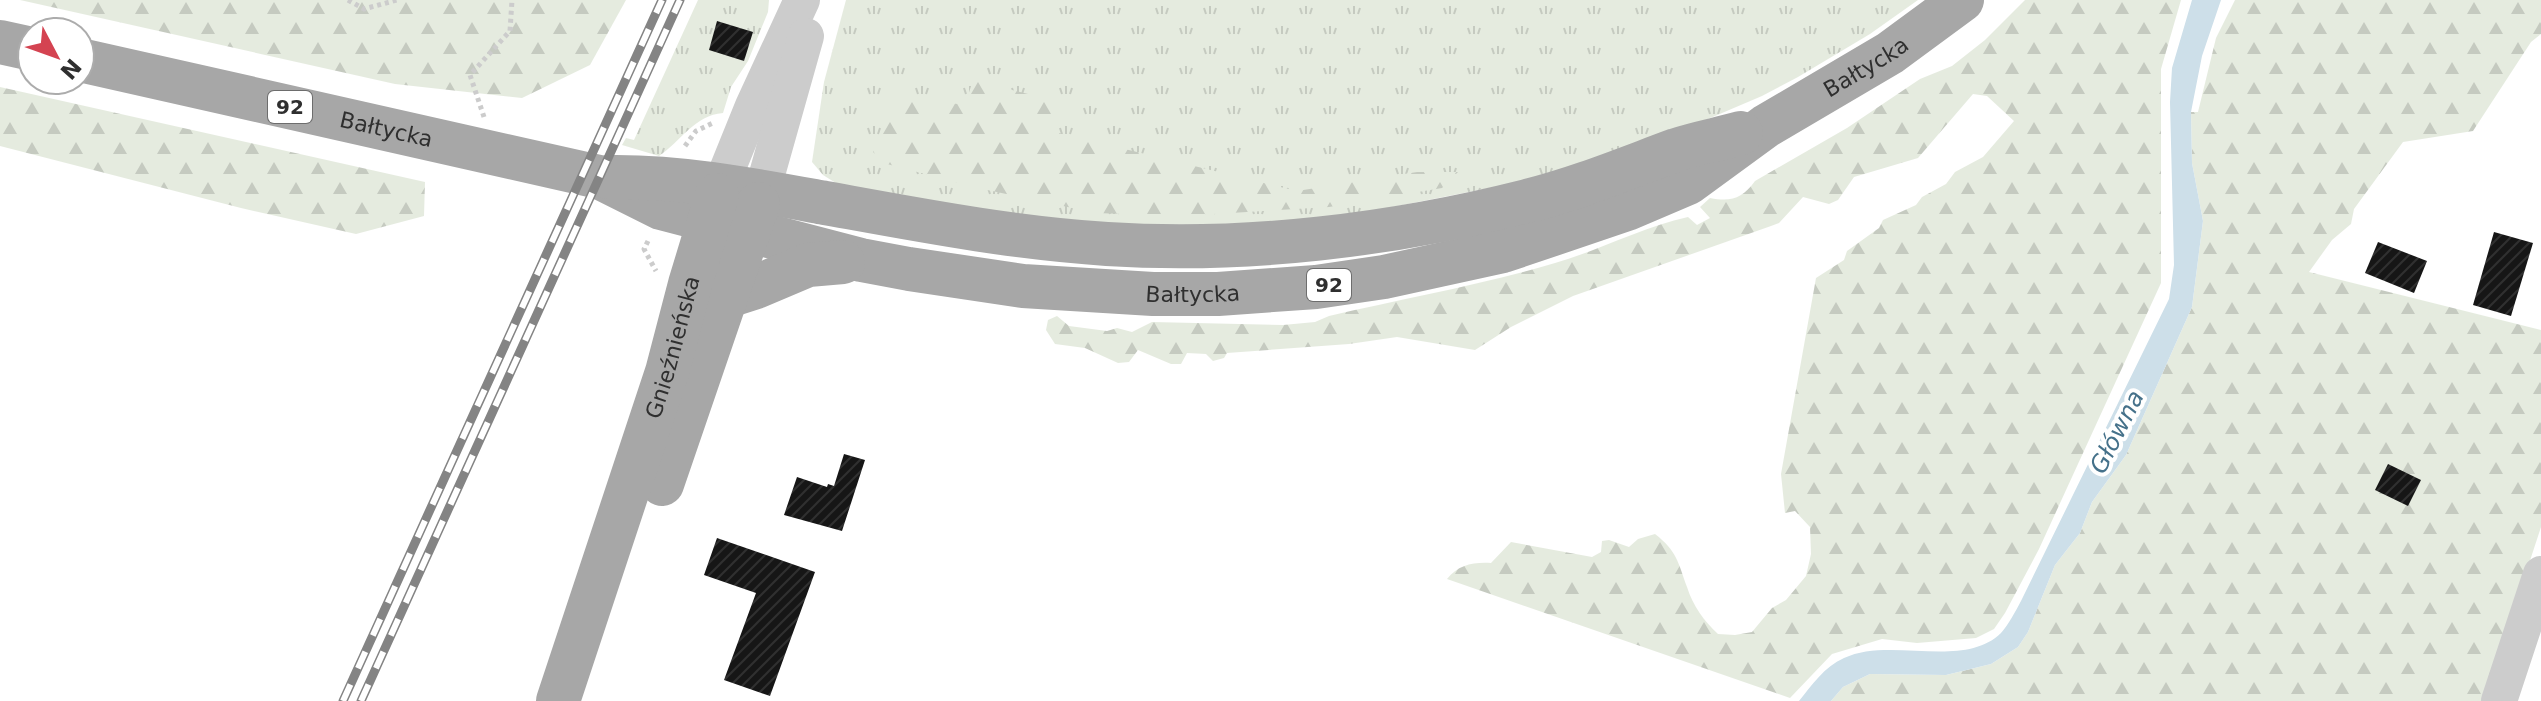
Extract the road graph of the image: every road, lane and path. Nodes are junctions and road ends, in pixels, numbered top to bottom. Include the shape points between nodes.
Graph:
1 (348, 0) edge
2 (397, 0) edge
3 (512, 0) edge
4 (802, 0) edge
5 (818, 0) edge
6 (1962, 0) edge
7 (96, 64) edge
8 (484, 118) dead end
9 (716, 122) dead end
10 (1766, 126) junction
11 (683, 149) dead end
12 (735, 208) junction
13 (644, 249) dead end
14 (861, 260) junction
15 (658, 275) dead end
16 (728, 296) junction
17 (2539, 588) edge
18 (558, 701) edge
19 (586, 701) edge
20 (2499, 701) edge

1 - 2 path via 364,9
3 - 8 path via 510,31 470,75
4 - 12 street, Gnieźnieńska via 753,106
5 - 12 street, Gnieźnieńska via 796,66
6 - 10 main road, Bałtycka / 92 via 1890,53
7 - 12 main road, Bałtycka / 92 via 599,177 672,178
9 - 11 path via 696,131
10 - 12 main road, Bałtycka / 92 via 1528,201 1442,220 1281,241 1110,244
10 - 14 main road, Bałtycka / 92 via 1688,183 1627,209 1503,251 1370,279 1259,292 1153,294 1023,286
12 - 14 main road, Bałtycka / 92
12 - 16 main road, Gnieźnieńska
12 - 18 main road, Gnieźnieńska via 667,372
13 - 15 path
14 - 16 main road via 808,265
16 - 19 main road, Gnieźnieńska
17 - 20 street

